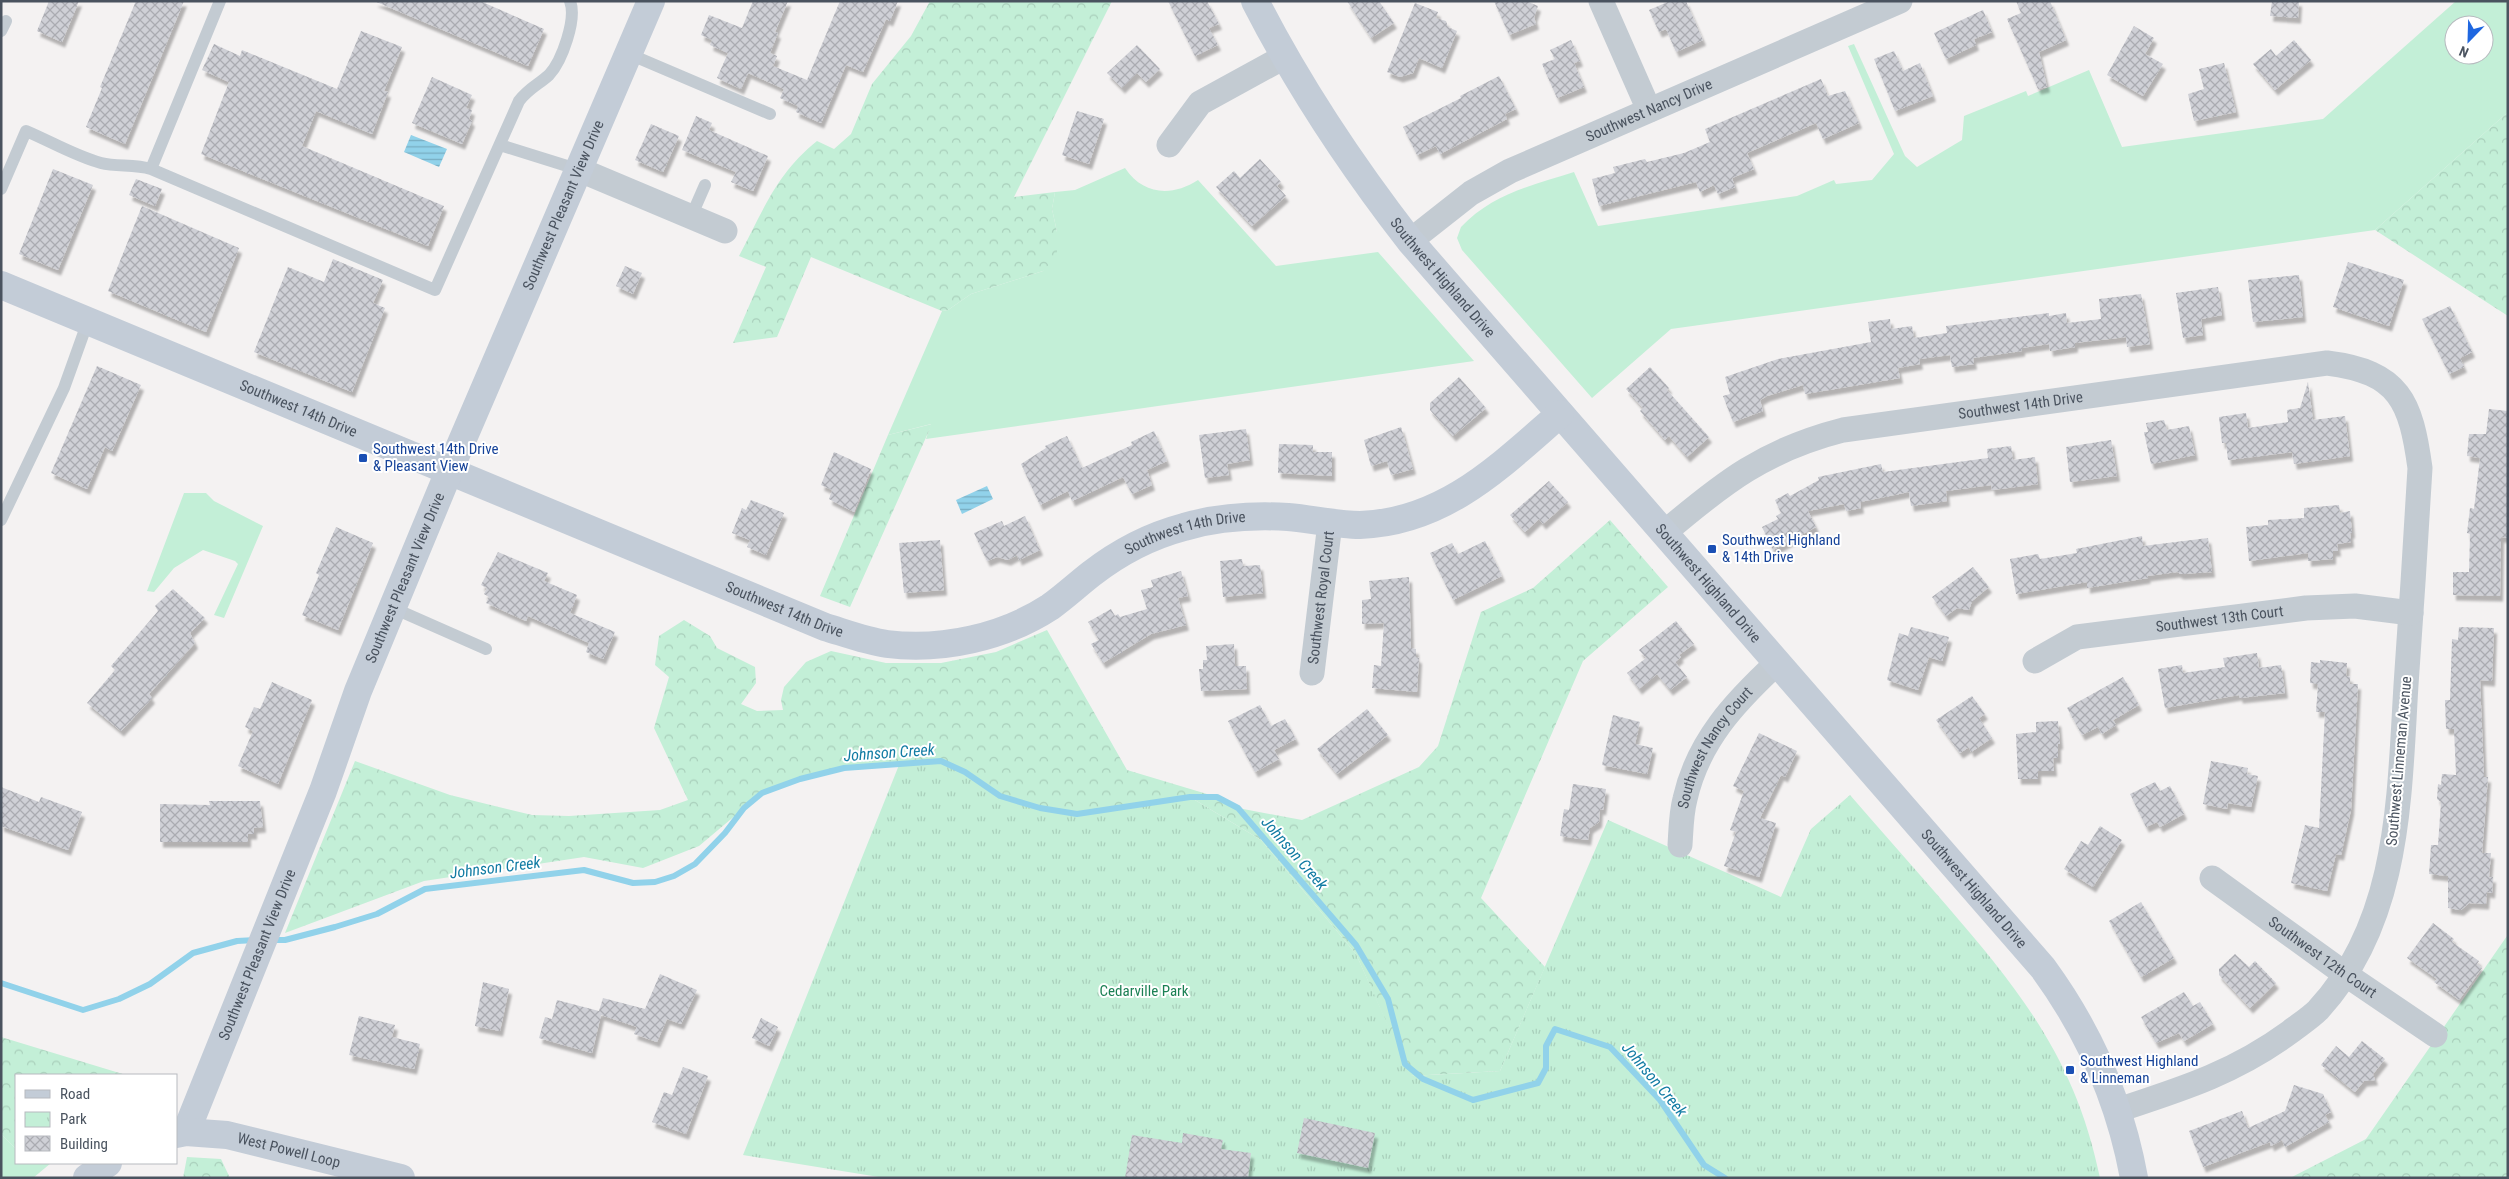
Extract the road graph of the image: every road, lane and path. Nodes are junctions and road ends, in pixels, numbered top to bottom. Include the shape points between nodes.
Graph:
1 (220, 1) edge
2 (570, 1) edge
3 (651, 1) edge
4 (1255, 1) edge
5 (1601, 1) edge
6 (1900, 1) edge
7 (1861, 9) edge
8 (629, 54) junction
9 (1284, 57) junction
10 (1649, 110) junction
11 (770, 114) dead end
12 (500, 145) junction
13 (1169, 145) dead end
14 (151, 169) junction
15 (580, 170) junction
16 (705, 184) dead end
17 (1, 189) edge
18 (692, 217) junction
19 (725, 231) dead end
20 (1410, 241) junction
21 (1, 285) edge
22 (88, 321) junction
23 (2398, 392) joint
24 (1560, 414) junction
25 (450, 470) junction
26 (1, 520) edge
27 (1330, 522) junction
28 (1664, 534) junction
29 (393, 608) junction
30 (2411, 613) junction
31 (486, 649) dead end
32 (2035, 662) dead end
33 (1777, 663) junction
34 (1312, 673) dead end
35 (1680, 845) dead end
36 (2212, 878) dead end
37 (2345, 974) junction
38 (2435, 1035) dead end
39 (2118, 1110) junction
40 (181, 1133) edge
41 (107, 1164) edge
42 (394, 1177) edge
43 (87, 1178) edge
44 (2134, 1178) edge

1 - 14 lane
2 - 12 lane via 574,10 572,23 554,67 519,101
3 - 8 street, Southwest Pleasant View Drive
4 - 9 street, Southwest Highland Drive
5 - 10 street
6 - 7 street, Southwest Nancy Drive
7 - 10 street, Southwest Nancy Drive
8 - 11 lane
8 - 15 street, Southwest Pleasant View Drive
9 - 13 street via 1200,103
9 - 20 street, Southwest Highland Drive via 1332,136
10 - 20 street, Southwest Nancy Drive via 1488,182
12 - 14 lane via 435,290
12 - 15 lane
14 - 17 lane via 96,161 26,131
15 - 18 street
15 - 25 street, Southwest Pleasant View Drive
16 - 18 lane
18 - 19 street
20 - 24 street, Southwest Highland Drive
21 - 22 street, Southwest 14th Drive
22 - 25 street, Southwest 14th Drive
22 - 26 lane via 64,388
23 - 28 street, Southwest 14th Drive via 2374,375 2350,366 2327,363 1843,430 1778,451 1748,468
23 - 30 street, Southwest Linneman Avenue via 2415,427 2420,468
24 - 27 street, Southwest 14th Drive via 1486,477 1437,507 1382,523
24 - 28 street, Southwest Highland Drive
25 - 27 street, Southwest 14th Drive via 825,627 888,644 949,643 1000,632 1050,606 1134,546 1182,527 1253,516
25 - 29 street, Southwest Pleasant View Drive
27 - 34 street, Southwest Royal Court
28 - 33 street, Southwest Highland Drive
29 - 31 lane
29 - 40 street, Southwest Pleasant View Drive via 358,691 323,791
30 - 32 street, Southwest 13th Court via 2355,606 2306,608 2096,634 2077,637
30 - 37 street, Southwest Linneman Avenue via 2397,819 2386,881 2367,937
33 - 35 street, Southwest Nancy Court via 1731,708 1701,752 1684,802
33 - 39 street, Southwest Highland Drive via 2043,968 2074,1014
36 - 37 street, Southwest 12th Court
37 - 38 street, Southwest 12th Court
37 - 39 street, Southwest Linneman Avenue via 2317,1011 2248,1061 2210,1079
39 - 44 street, Southwest Highland Drive
40 - 42 street, West Powell Loop via 243,1138
41 - 43 street

